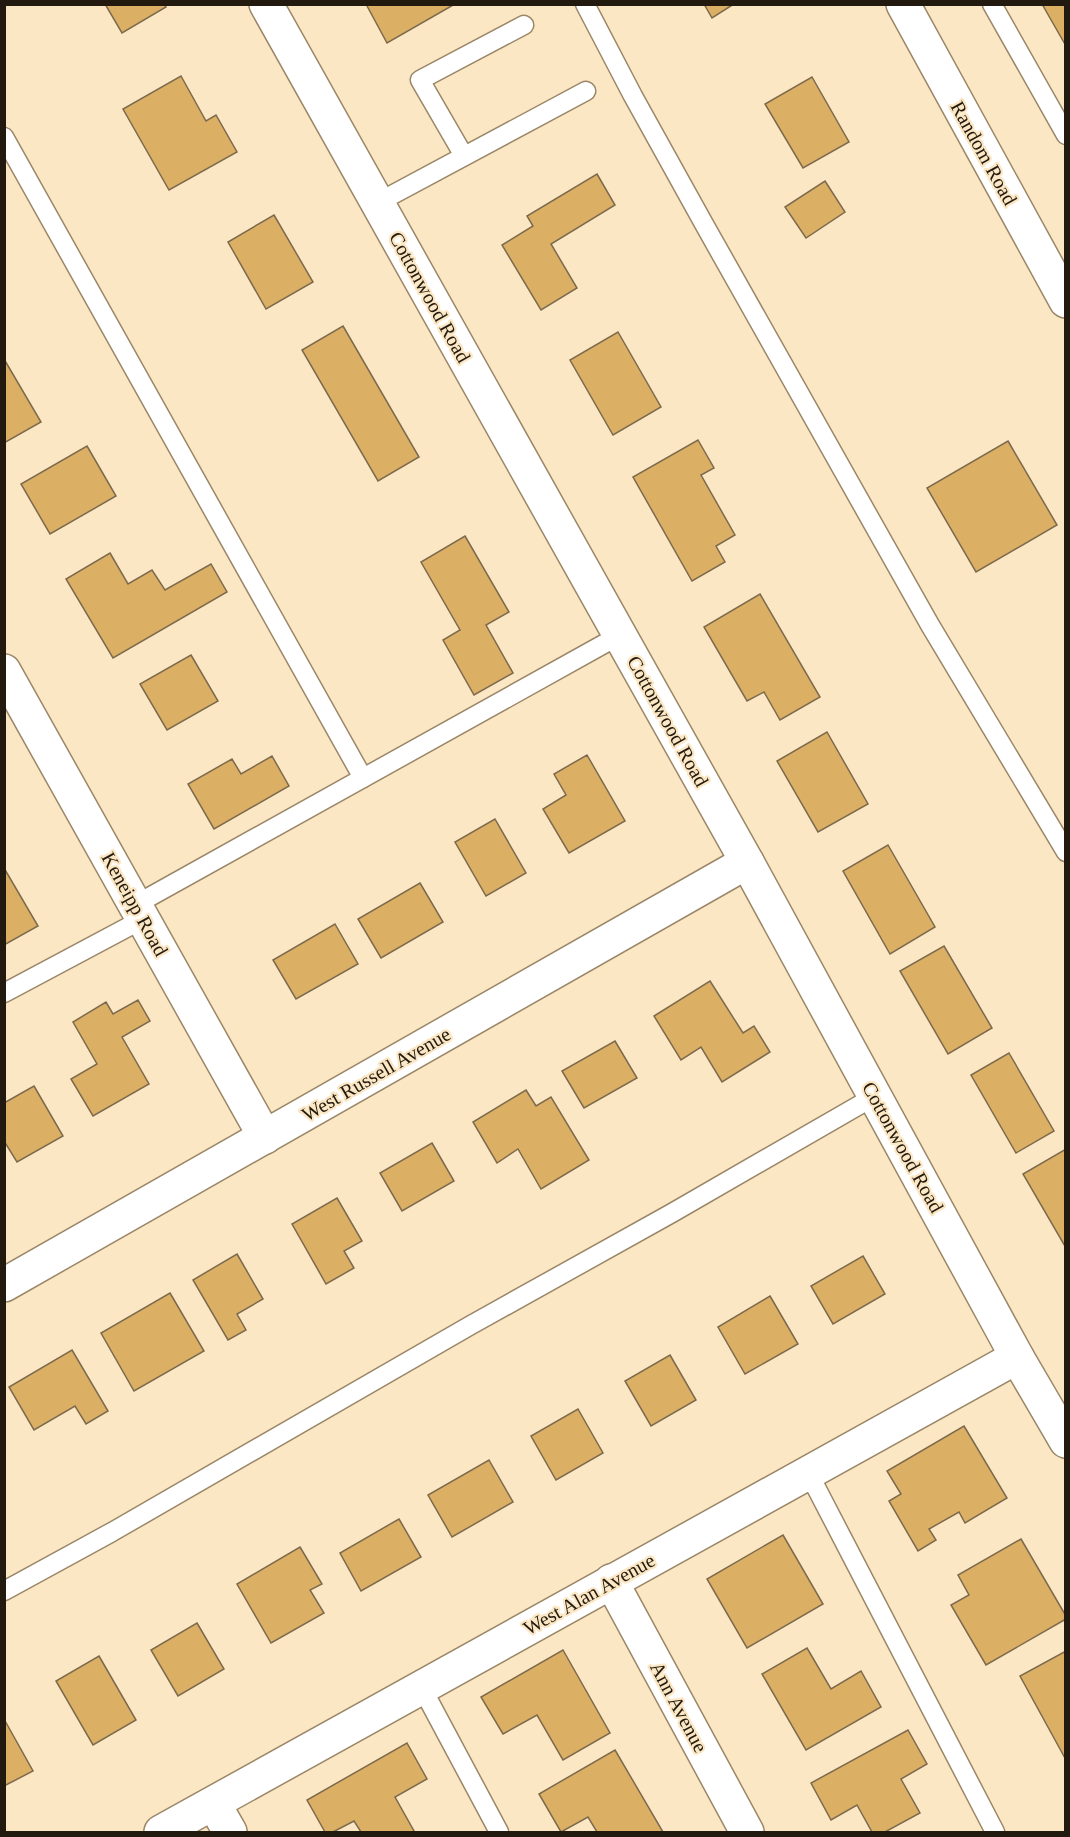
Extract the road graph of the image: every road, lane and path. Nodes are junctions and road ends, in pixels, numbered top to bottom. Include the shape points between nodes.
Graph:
1 (266, 4) edge
2 (585, 4) edge
3 (903, 4) edge
4 (992, 4) edge
5 (524, 25) dead end
6 (586, 91) dead end
7 (1065, 135) edge
8 (4, 137) edge
9 (464, 156) junction
10 (377, 203) junction
11 (1065, 301) edge
12 (620, 635) junction
13 (4, 671) edge
14 (363, 778) junction
15 (1065, 852) edge
16 (747, 862) junction
17 (139, 912) junction
18 (4, 993) edge
19 (875, 1096) junction
20 (265, 1137) junction
21 (4, 1285) edge
22 (1017, 1357) junction
23 (1065, 1441) edge
24 (808, 1473) junction
25 (611, 1581) junction
26 (4, 1591) edge
27 (422, 1688) junction
28 (214, 1804) junction
29 (161, 1833) edge
30 (230, 1833) edge
31 (499, 1833) edge
32 (747, 1833) edge
33 (995, 1833) edge

1 - 10 street, Cottonwood Road
2 - 15 lane via 925,615
3 - 11 street, Random Road
4 - 7 lane
5 - 9 lane via 420,80
6 - 9 lane
8 - 14 lane
9 - 10 lane
10 - 12 street, Cottonwood Road
12 - 14 lane
12 - 16 street, Cottonwood Road
13 - 17 street, Keneipp Road
14 - 17 lane
16 - 19 street, Cottonwood Road
16 - 20 street, West Russell Avenue
17 - 18 lane
17 - 20 street, Keneipp Road
19 - 22 street, Cottonwood Road
19 - 26 lane
20 - 21 street, West Russell Avenue
22 - 23 street, Cottonwood Road
22 - 24 street, West Alan Avenue
24 - 25 street, West Alan Avenue
24 - 33 lane
25 - 27 street, West Alan Avenue
25 - 32 street, Ann Avenue
27 - 28 street, West Alan Avenue
27 - 31 lane
28 - 29 street, West Alan Avenue
28 - 30 street

